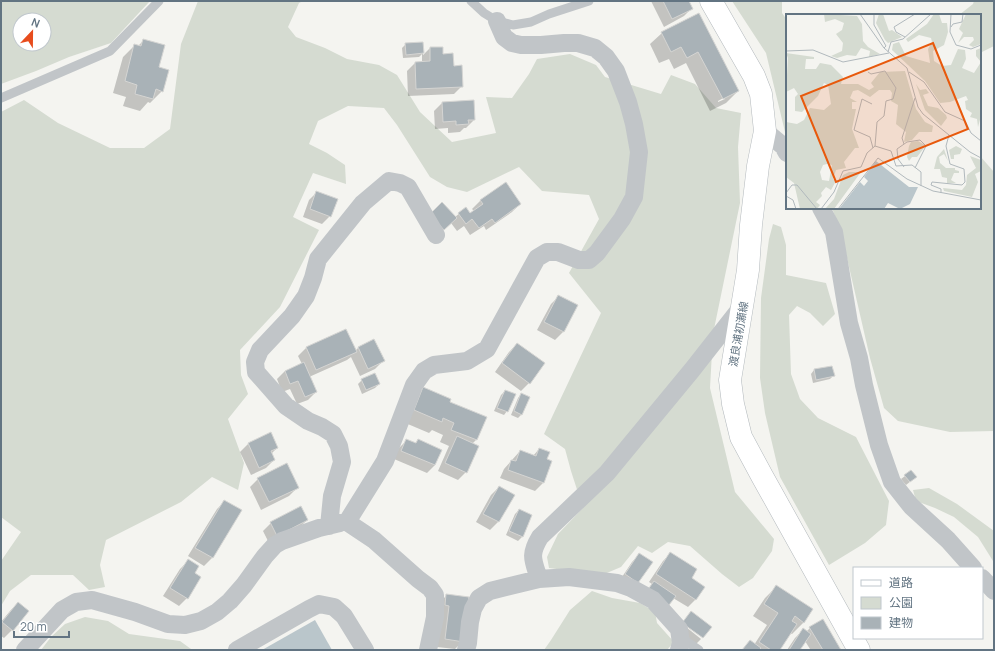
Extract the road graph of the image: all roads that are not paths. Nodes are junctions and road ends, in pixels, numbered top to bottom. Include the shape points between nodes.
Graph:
1 (159, 1) edge
2 (471, 1) edge
3 (589, 1) edge
4 (710, 1) edge
5 (497, 21) junction
6 (1, 98) edge
7 (764, 131) junction
8 (786, 151) edge
9 (822, 209) edge
10 (436, 235) dead end
11 (743, 305) junction
12 (347, 522) junction
13 (329, 526) junction
14 (972, 567) edge
15 (539, 579) junction
16 (983, 579) edge
17 (994, 591) edge
18 (680, 644) edge
19 (856, 648) edge
20 (26, 650) edge
21 (237, 650) edge
22 (365, 650) edge
23 (428, 650) edge
24 (466, 650) edge
25 (699, 650) edge

1 - 6 lane via 110,51
2 - 5 lane
3 - 5 lane via 531,22 513,25
4 - 7 main road, 渡良浦初瀬線 via 754,76 761,94
5 - 12 street via 504,37 512,43 578,43 595,48 606,57 616,71 634,124 639,152 634,197 614,231 589,260 579,260 558,252 547,252 537,258 487,349 467,361 434,365 424,371 414,385 385,460
7 - 8 street
7 - 11 main road, 渡良浦初瀬線
9 - 14 street via 834,232 849,323 879,445 892,482 911,506 948,540
10 - 13 street via 408,187 388,181 363,202 318,260 306,296 292,316 260,350 255,362 256,372 286,406 333,434 339,446 342,462 332,496
11 - 15 street via 607,473 540,537 534,547 533,559
11 - 19 main road, 渡良浦初瀬線 via 730,380 741,436
12 - 13 street
12 - 23 street via 374,540 436,595 436,616
13 - 20 street via 275,545 230,601 201,621 185,625 168,624 92,600 76,602 62,610
15 - 18 street via 569,577 617,583 631,588 654,600 679,629
15 - 24 street via 490,591 479,598 473,609
16 - 17 street
18 - 25 lane
21 - 22 street via 319,604 334,606 344,616

